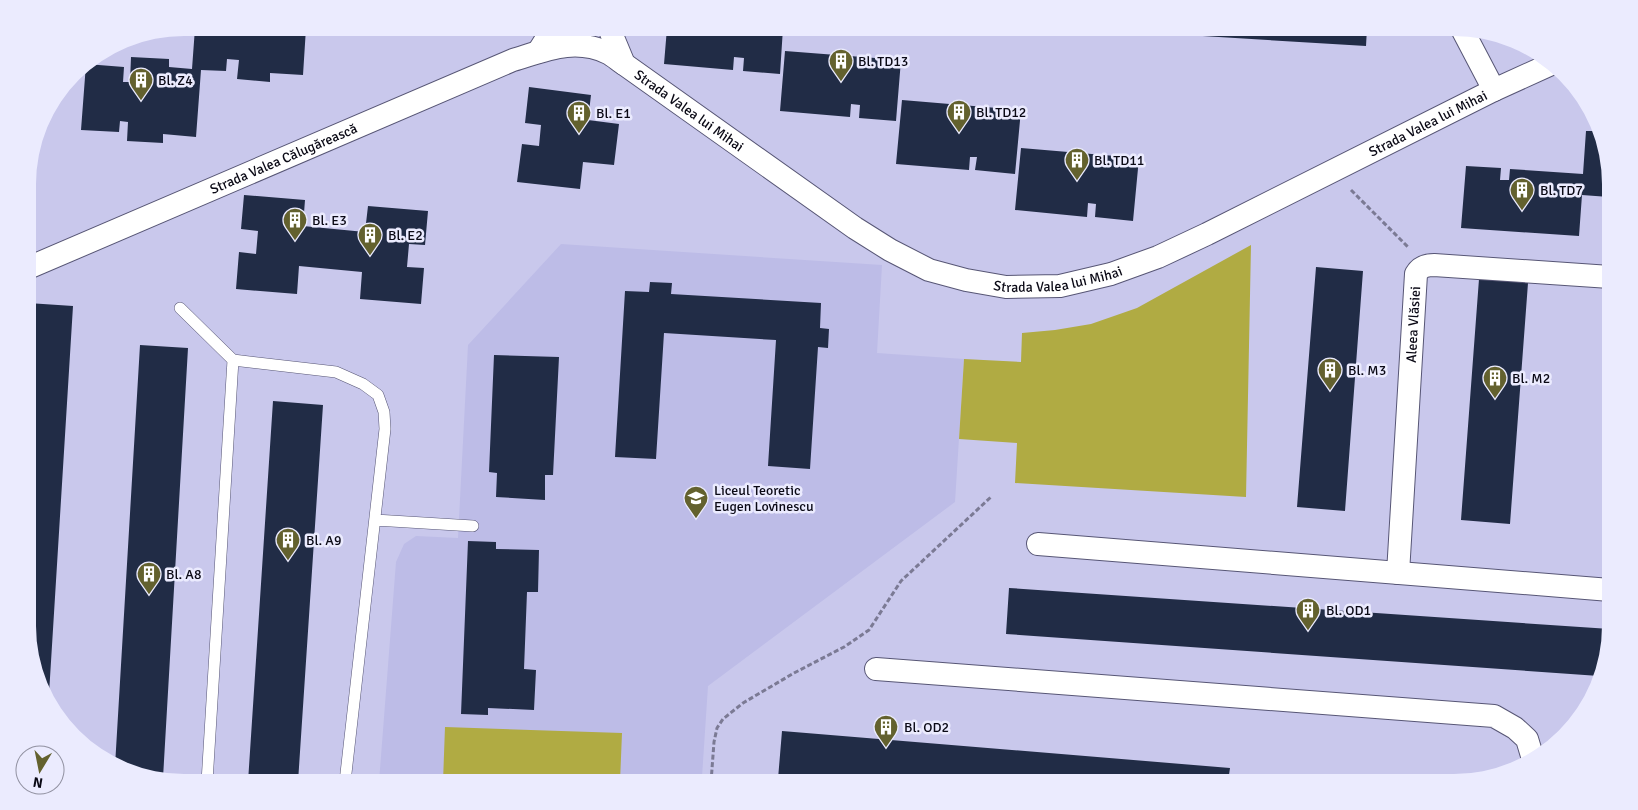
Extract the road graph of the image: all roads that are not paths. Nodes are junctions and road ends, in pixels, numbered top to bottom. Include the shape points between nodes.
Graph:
1 (548, 37) edge
2 (613, 37) edge
3 (1466, 37) edge
4 (538, 52) junction
5 (624, 64) junction
6 (1544, 67) edge
7 (1494, 90) junction
8 (37, 264) edge
9 (1602, 276) edge
10 (180, 308) dead end
11 (233, 360) junction
12 (375, 520) junction
13 (473, 526) dead end
14 (1038, 544) dead end
15 (1398, 573) junction
16 (1602, 589) edge
17 (876, 669) dead end
18 (1531, 752) edge
19 (207, 774) edge
20 (345, 774) edge

1 - 4 street
2 - 5 street, Strada Valea lui Mihai
3 - 7 street
4 - 5 street, Strada Valea Călugărească via 558,46 583,45 608,53
4 - 8 street, Strada Valea Călugărească
5 - 7 street, Strada Valea lui Mihai via 890,250 929,270 1006,287 1060,286 1111,274 1158,257
6 - 7 street, Strada Valea lui Mihai
9 - 15 street, Aleea Vlăsiei via 1426,265 1419,268 1416,274
10 - 11 lane
11 - 12 lane via 336,372 378,395 385,429
11 - 19 lane
12 - 13 lane
12 - 20 lane
14 - 15 street
15 - 16 street
17 - 18 street via 1494,716 1527,739

